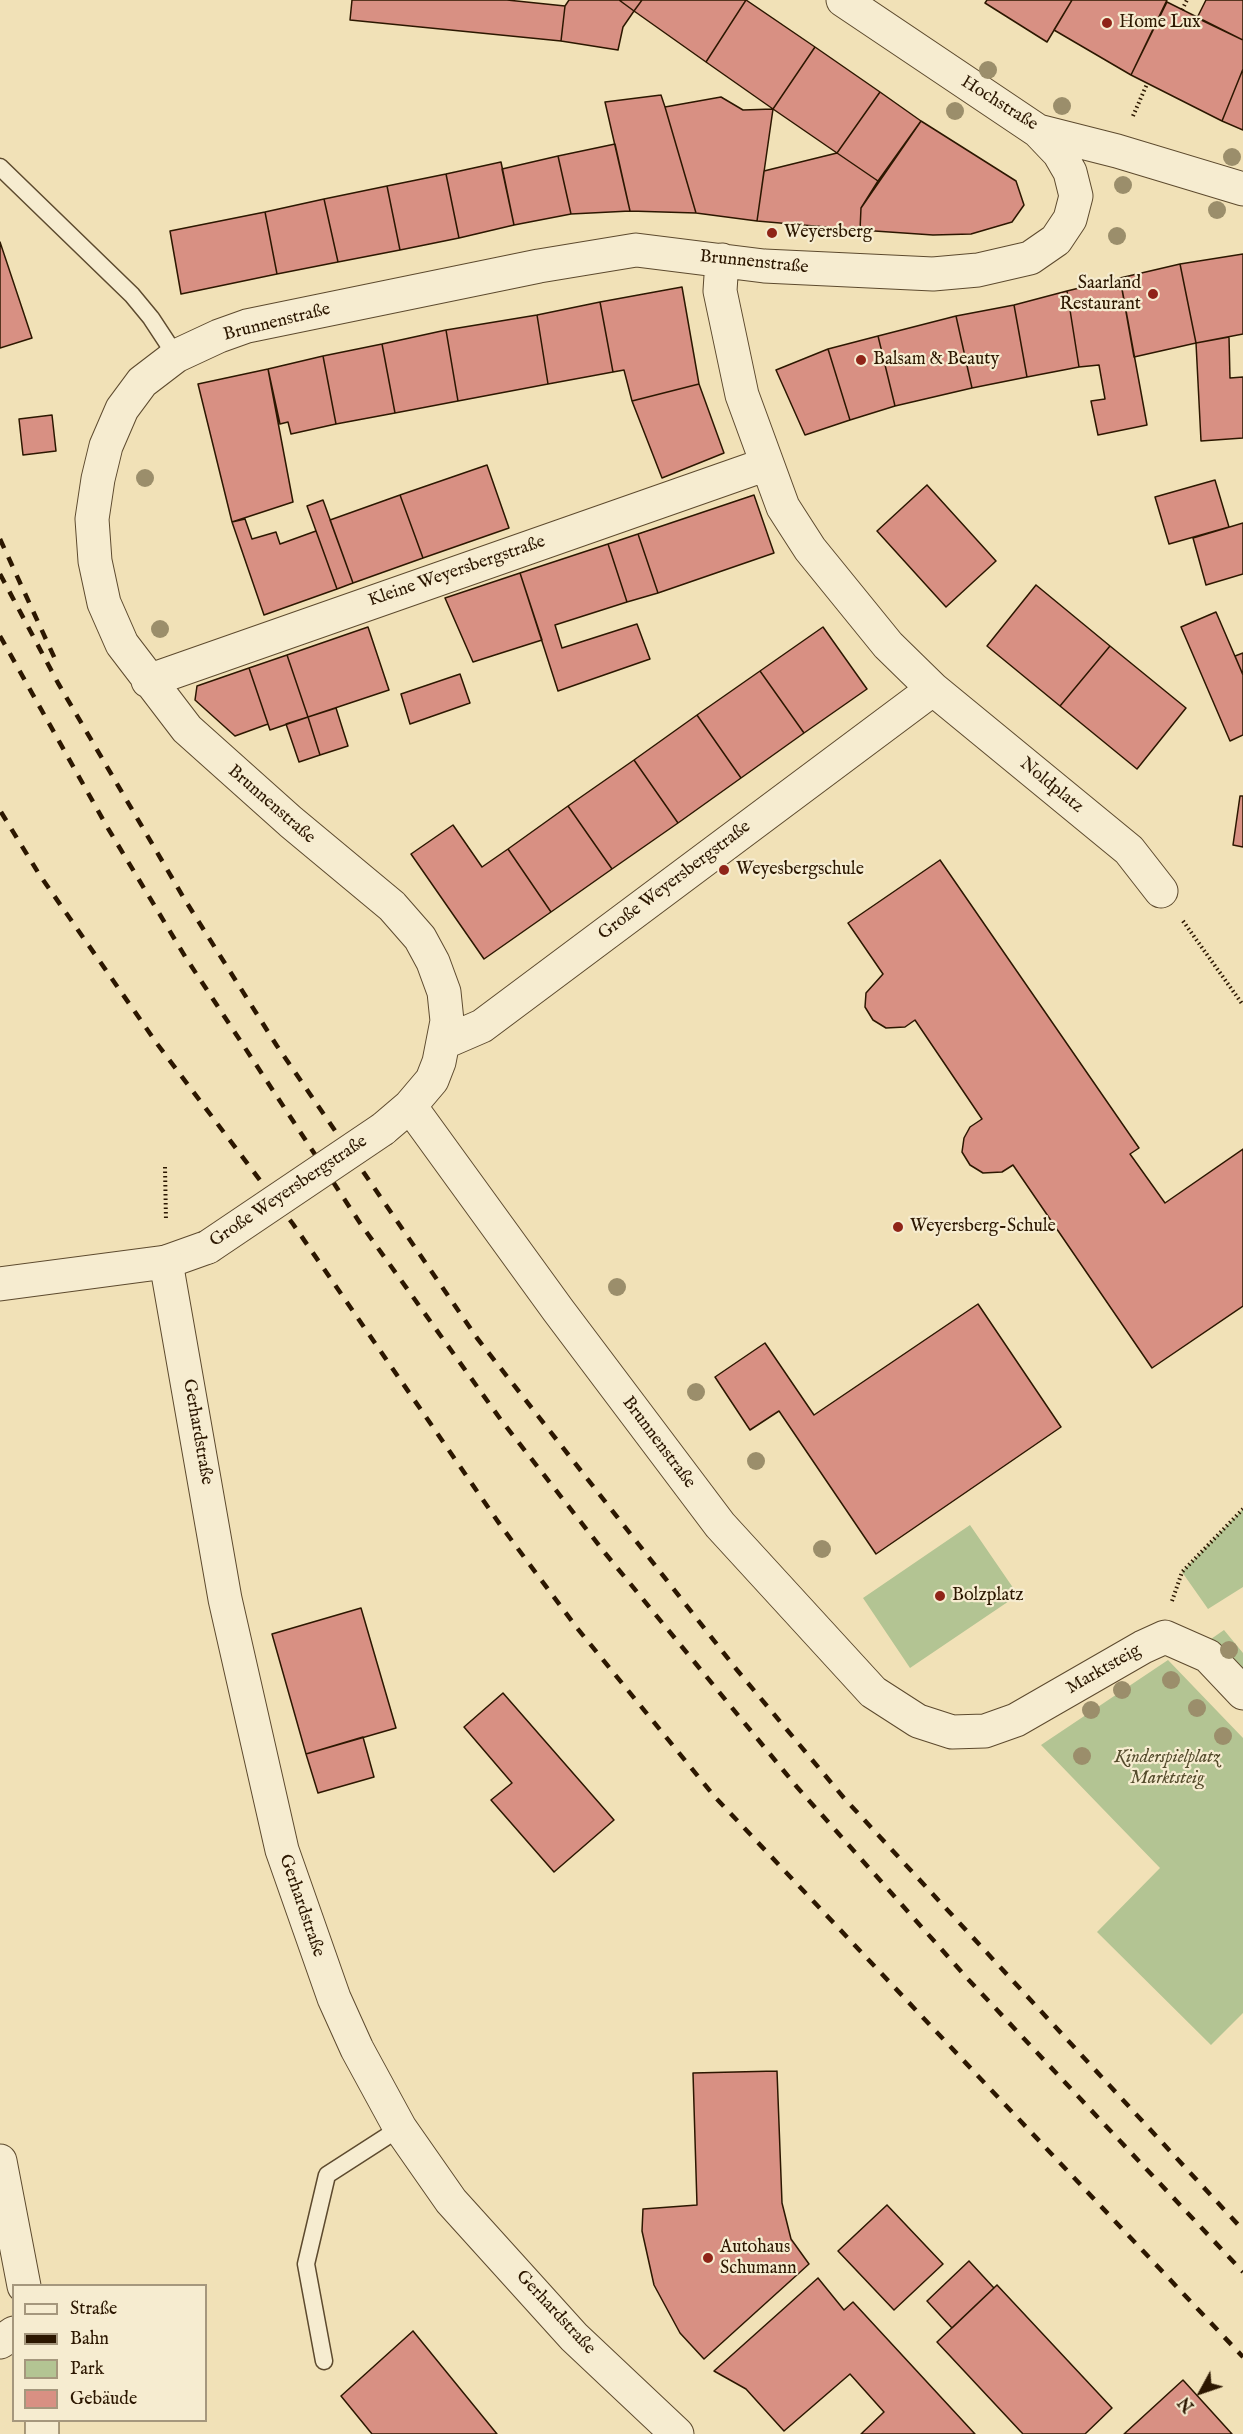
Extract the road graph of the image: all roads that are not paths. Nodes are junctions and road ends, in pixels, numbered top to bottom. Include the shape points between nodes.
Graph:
1 (843, 0) edge
2 (1038, 131) junction
3 (0, 167) edge
4 (1243, 189) edge
5 (722, 260) junction
6 (176, 356) junction
7 (766, 464) junction
8 (148, 681) junction
9 (933, 689) junction
10 (1161, 891) road end
11 (445, 1042) junction
12 (410, 1106) junction
13 (166, 1262) junction
14 (0, 1284) edge
15 (1243, 1693) edge
16 (952, 1732) joint
17 (400, 2128) junction
18 (0, 2161) edge
19 (24, 2284) edge
20 (324, 2361) dead end
21 (677, 2434) edge

1 - 2 street, Hochstraße
2 - 4 street, Hochstraße
2 - 5 street, Brunnenstraße via 1059,153 1070,172 1076,196 1070,219 1056,240 1030,258 978,270 933,274 764,266
3 - 6 lane via 132,295
5 - 6 street, Brunnenstraße via 636,250 539,266 247,326
5 - 7 street via 723,309 742,394
6 - 8 street, Brunnenstraße via 142,382 122,409 106,446 92,519 104,603 122,644
7 - 8 street, Kleine Weyersbergstraße
7 - 9 street via 783,507 810,549 888,645
8 - 11 street, Brunnenstraße via 211,752 392,906 420,938 444,992
9 - 10 street, Noldplatz via 1129,850
9 - 11 street, Große Weyersbergstraße via 483,1026
11 - 12 street, Große Weyersbergstraße via 432,1080
12 - 13 street, Große Weyersbergstraße, bridge via 383,1129 208,1247
12 - 16 street, Brunnenstraße via 720,1525 873,1692 918,1721
13 - 14 street, Große Weyersbergstraße
13 - 17 street, Gerhardstraße via 225,1599 282,1850 334,1998
15 - 16 street, Marktsteig via 1208,1656 1165,1637 1016,1720 985,1731
17 - 20 lane via 327,2175 306,2264
17 - 21 street, Gerhardstraße via 451,2201 574,2337
18 - 19 street

